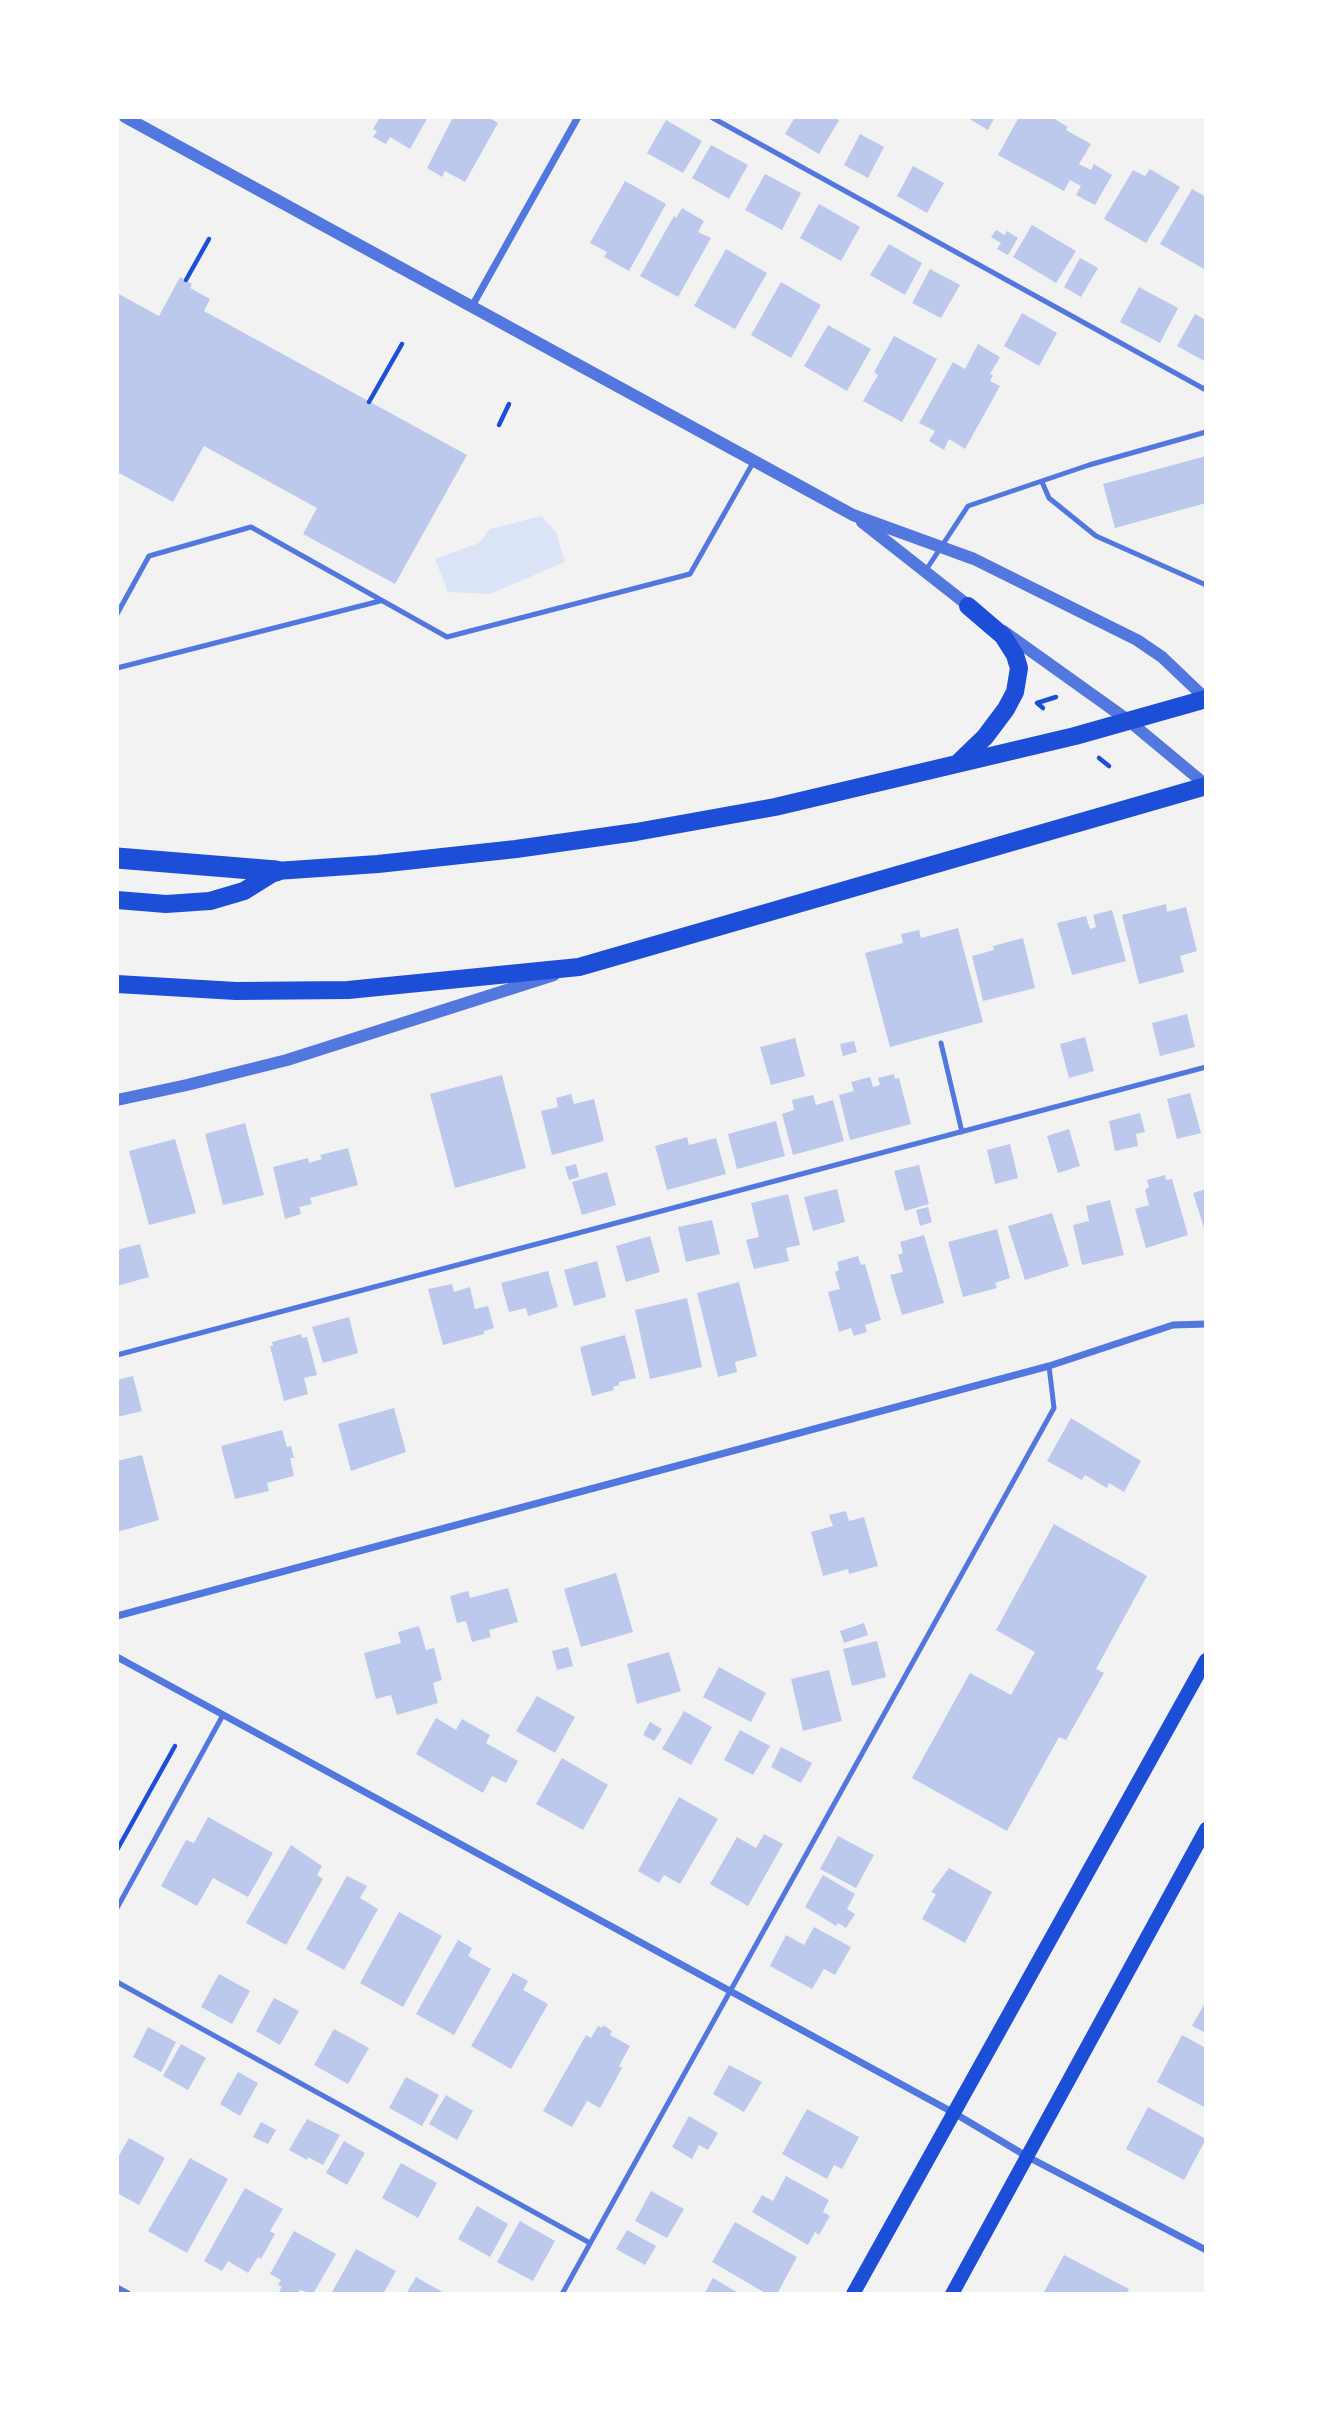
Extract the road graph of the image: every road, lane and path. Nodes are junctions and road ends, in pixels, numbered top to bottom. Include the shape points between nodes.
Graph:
1 (125, 117) edge
2 (578, 117) edge
3 (710, 117) edge
4 (209, 239) dead end
5 (186, 280) dead end
6 (471, 308) junction
7 (402, 344) dead end
8 (1206, 390) edge
9 (369, 402) dead end
10 (509, 404) dead end
11 (499, 425) dead end
12 (1206, 432) edge
13 (754, 461) junction
14 (1042, 482) junction
15 (853, 515) junction
16 (940, 547) junction
17 (925, 572) junction
18 (1206, 585) edge
19 (380, 601) junction
20 (968, 606) junction
21 (117, 614) edge
22 (117, 668) edge
23 (1056, 697) dead end
24 (1206, 699) edge
25 (1042, 708) dead end
26 (1129, 721) junction
27 (1099, 758) dead end
28 (956, 766) junction
29 (1109, 766) dead end
30 (1206, 786) edge
31 (117, 858) edge
32 (276, 870) junction
33 (117, 900) edge
34 (579, 967) junction
35 (117, 984) edge
36 (941, 1043) dead end
37 (1206, 1067) edge
38 (117, 1100) edge
39 (962, 1132) junction
40 (1206, 1324) edge
41 (117, 1354) edge
42 (1049, 1366) junction
43 (117, 1616) edge
44 (117, 1657) edge
45 (1206, 1660) edge
46 (223, 1715) junction
47 (175, 1746) dead end
48 (1206, 1829) edge
49 (117, 1850) edge
50 (117, 1908) edge
51 (117, 1982) edge
52 (729, 1990) junction
53 (954, 2113) junction
54 (1028, 2157) junction
55 (590, 2243) junction
56 (1206, 2250) edge
57 (117, 2288) edge
58 (128, 2294) edge
59 (562, 2294) edge
60 (853, 2294) edge
61 (952, 2294) edge

1 - 6 street
2 - 6 street
3 - 8 lane
4 - 5 path
6 - 13 street
7 - 9 path
10 - 11 path
12 - 14 lane
13 - 15 street
13 - 19 lane via 690,574 447,637
14 - 16 lane via 968,506
14 - 18 lane via 1049,498 1096,536
15 - 16 street
15 - 17 street
16 - 17 lane
16 - 24 street via 974,559 1137,640
17 - 20 street
19 - 21 lane via 251,527 149,556
19 - 22 lane
20 - 26 street
20 - 28 main road via 1003,636 1019,668 1006,709
23 - 25 path via 1037,703
24 - 26 main road
26 - 28 main road
26 - 30 street
27 - 29 path
28 - 32 main road via 775,807 636,832 378,864
30 - 34 main road
31 - 32 highway
32 - 33 main road via 244,891 210,901
34 - 35 main road via 348,990 236,991
34 - 38 street via 287,1060
36 - 39 lane
37 - 39 lane
39 - 41 lane
40 - 42 street via 1173,1325
42 - 43 street
42 - 52 lane via 1054,1408
44 - 46 street
45 - 53 main road
46 - 50 lane
46 - 52 street
47 - 49 path
48 - 54 main road
51 - 55 lane
52 - 53 street
52 - 55 lane
53 - 54 street
53 - 60 main road
54 - 56 street
54 - 61 main road
55 - 59 lane
57 - 58 street

